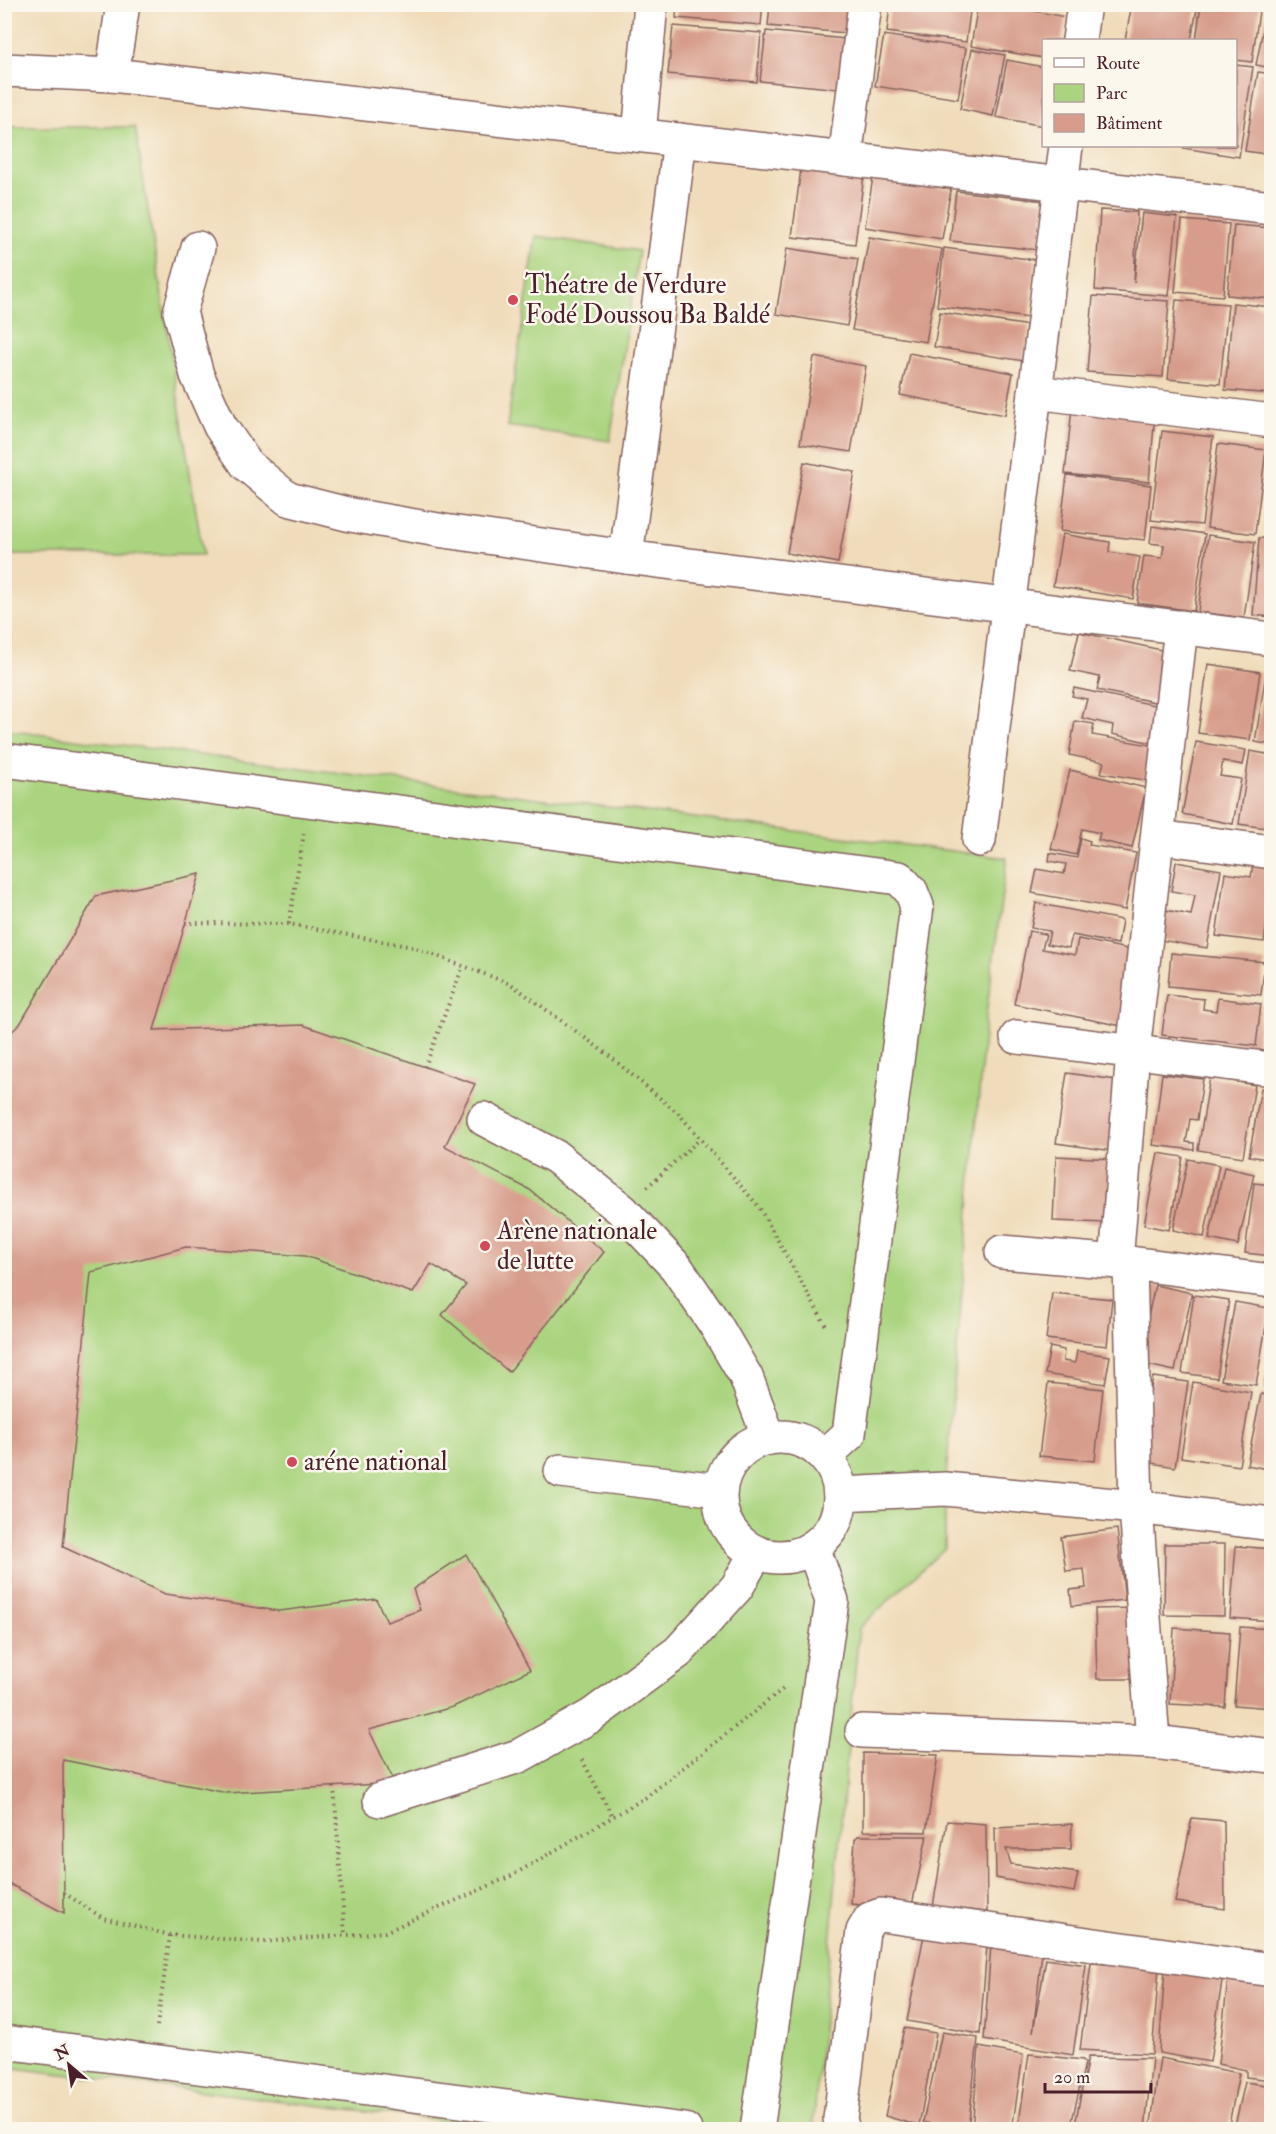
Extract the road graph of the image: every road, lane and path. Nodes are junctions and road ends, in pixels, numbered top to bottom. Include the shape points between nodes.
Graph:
1 (123, 4) edge
2 (651, 4) edge
3 (865, 4) edge
4 (1084, 4) edge
5 (1079, 39) edge
6 (4, 70) edge
7 (112, 75) junction
8 (639, 135) junction
9 (680, 140) junction
10 (1066, 147) edge
11 (845, 159) junction
12 (1061, 183) junction
13 (1272, 207) edge
14 (198, 248) dead end
15 (1035, 392) junction
16 (1272, 421) edge
17 (627, 557) junction
18 (1008, 606) junction
19 (1181, 627) junction
20 (1272, 639) edge
21 (4, 760) edge
22 (309, 800) junction
23 (1158, 837) junction
24 (979, 840) dead end
25 (1272, 852) edge
26 (185, 923) dead end
27 (289, 924) junction
28 (464, 966) junction
29 (1017, 1037) dead end
30 (1133, 1052) junction
31 (425, 1067) dead end
32 (1272, 1069) edge
33 (484, 1119) dead end
34 (700, 1139) junction
35 (622, 1210) junction
36 (1002, 1252) dead end
37 (1123, 1263) junction
38 (1272, 1281) edge
39 (831, 1334) dead end
40 (769, 1438) junction
41 (825, 1456) junction
42 (561, 1472) dead end
43 (719, 1490) junction
44 (840, 1494) junction
45 (1136, 1507) junction
46 (1272, 1524) edge
47 (813, 1547) junction
48 (756, 1553) junction
49 (824, 1656) junction
50 (567, 1730) junction
51 (862, 1731) dead end
52 (1153, 1742) junction
53 (1272, 1756) edge
54 (334, 1786) dead end
55 (380, 1800) dead end
56 (613, 1817) junction
57 (64, 1893) dead end
58 (170, 1935) junction
59 (345, 1935) junction
60 (1272, 1970) edge
61 (4, 2042) edge
62 (152, 2061) junction
63 (685, 2130) edge
64 (757, 2130) edge
65 (843, 2130) edge

1 - 7 street
2 - 8 street
3 - 11 street
4 - 5 street
6 - 7 street
7 - 8 street
8 - 9 street
9 - 11 street
9 - 17 street
10 - 12 street
11 - 12 street
12 - 13 street
12 - 15 street
14 - 17 street via 180,312 197,375 220,426 247,465 288,499 351,515
15 - 16 street
15 - 18 street
17 - 18 street
18 - 19 street
18 - 24 street
19 - 20 street
19 - 23 street
21 - 22 street
22 - 27 path
22 - 41 street via 899,878 911,891 917,906 912,954 849,1434
23 - 25 street
23 - 30 street
26 - 27 path
27 - 28 path via 413,947
28 - 31 path
28 - 34 path via 511,984 607,1054 678,1114
29 - 30 street
30 - 32 street
30 - 37 street
33 - 35 street via 556,1157
34 - 35 path
34 - 39 path via 759,1207
35 - 40 street via 676,1267 715,1324 746,1377
36 - 37 street
37 - 38 street
37 - 45 street
40 - 41 street via 795,1438
40 - 43 street via 745,1447 732,1458
41 - 44 street via 834,1470
42 - 43 street
43 - 48 street via 724,1524 734,1538
44 - 45 street via 945,1489
44 - 47 street via 836,1521 827,1536
45 - 46 street
45 - 52 street
47 - 48 street via 781,1558
47 - 49 street via 832,1600
48 - 50 street via 737,1587 678,1652
49 - 56 path via 645,1798
49 - 64 street
50 - 55 street via 519,1756
50 - 56 path
51 - 52 street
52 - 53 street
54 - 59 path
56 - 59 path via 511,1876 385,1932
57 - 58 path via 103,1918
58 - 59 path via 262,1942
58 - 62 path
60 - 65 street via 881,1915 870,1919 863,1931 860,1954 840,2119
61 - 62 street
62 - 63 street

